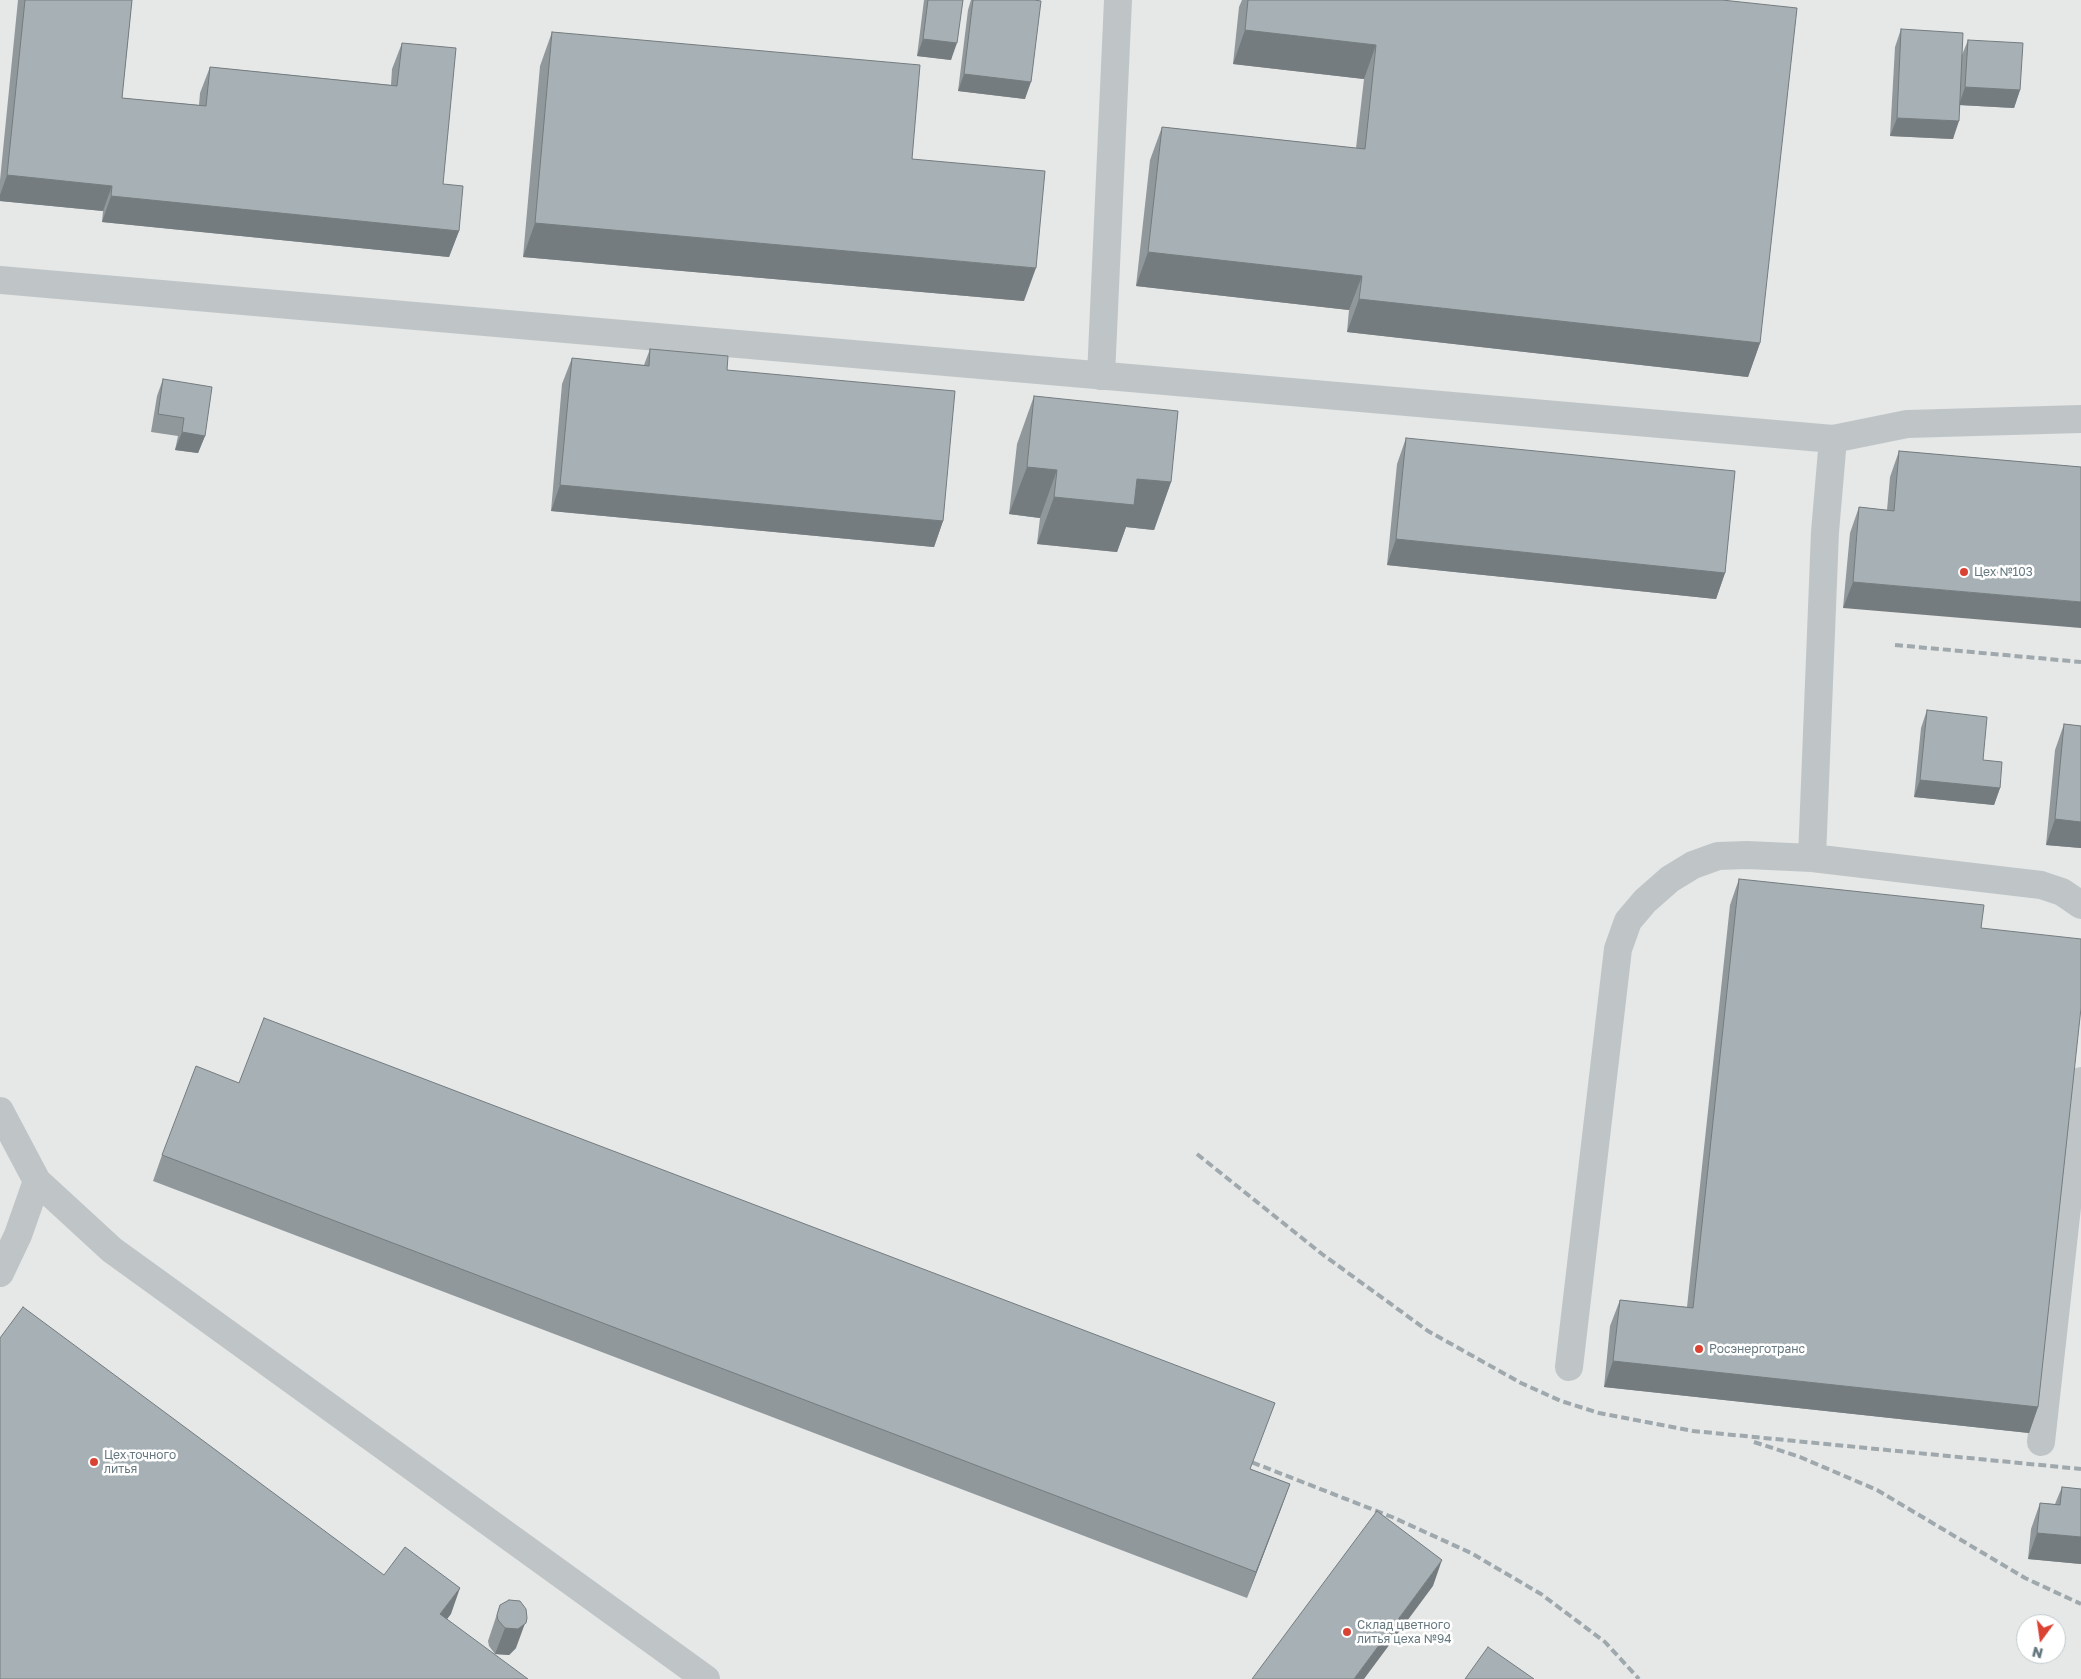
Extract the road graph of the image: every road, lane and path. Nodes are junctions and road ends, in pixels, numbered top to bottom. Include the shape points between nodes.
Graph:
1 (1118, 0) edge
2 (0, 280) edge
3 (1101, 376) junction
4 (2081, 419) edge
5 (1833, 439) junction
6 (1812, 858) junction
7 (2081, 905) edge
8 (2081, 1081) edge
9 (0, 1111) edge
10 (37, 1181) junction
11 (0, 1273) edge
12 (1569, 1367) dead end
13 (2041, 1442) dead end
14 (706, 1679) edge

1 - 3 lane
2 - 3 lane
3 - 5 lane
4 - 5 lane via 1907,424
5 - 6 lane via 1825,532
6 - 7 lane via 2041,885 2062,892
6 - 12 lane via 1718,856 1693,865 1670,879 1628,921 1618,949
8 - 13 lane
9 - 10 lane
10 - 11 lane via 18,1235
10 - 14 lane via 112,1250

